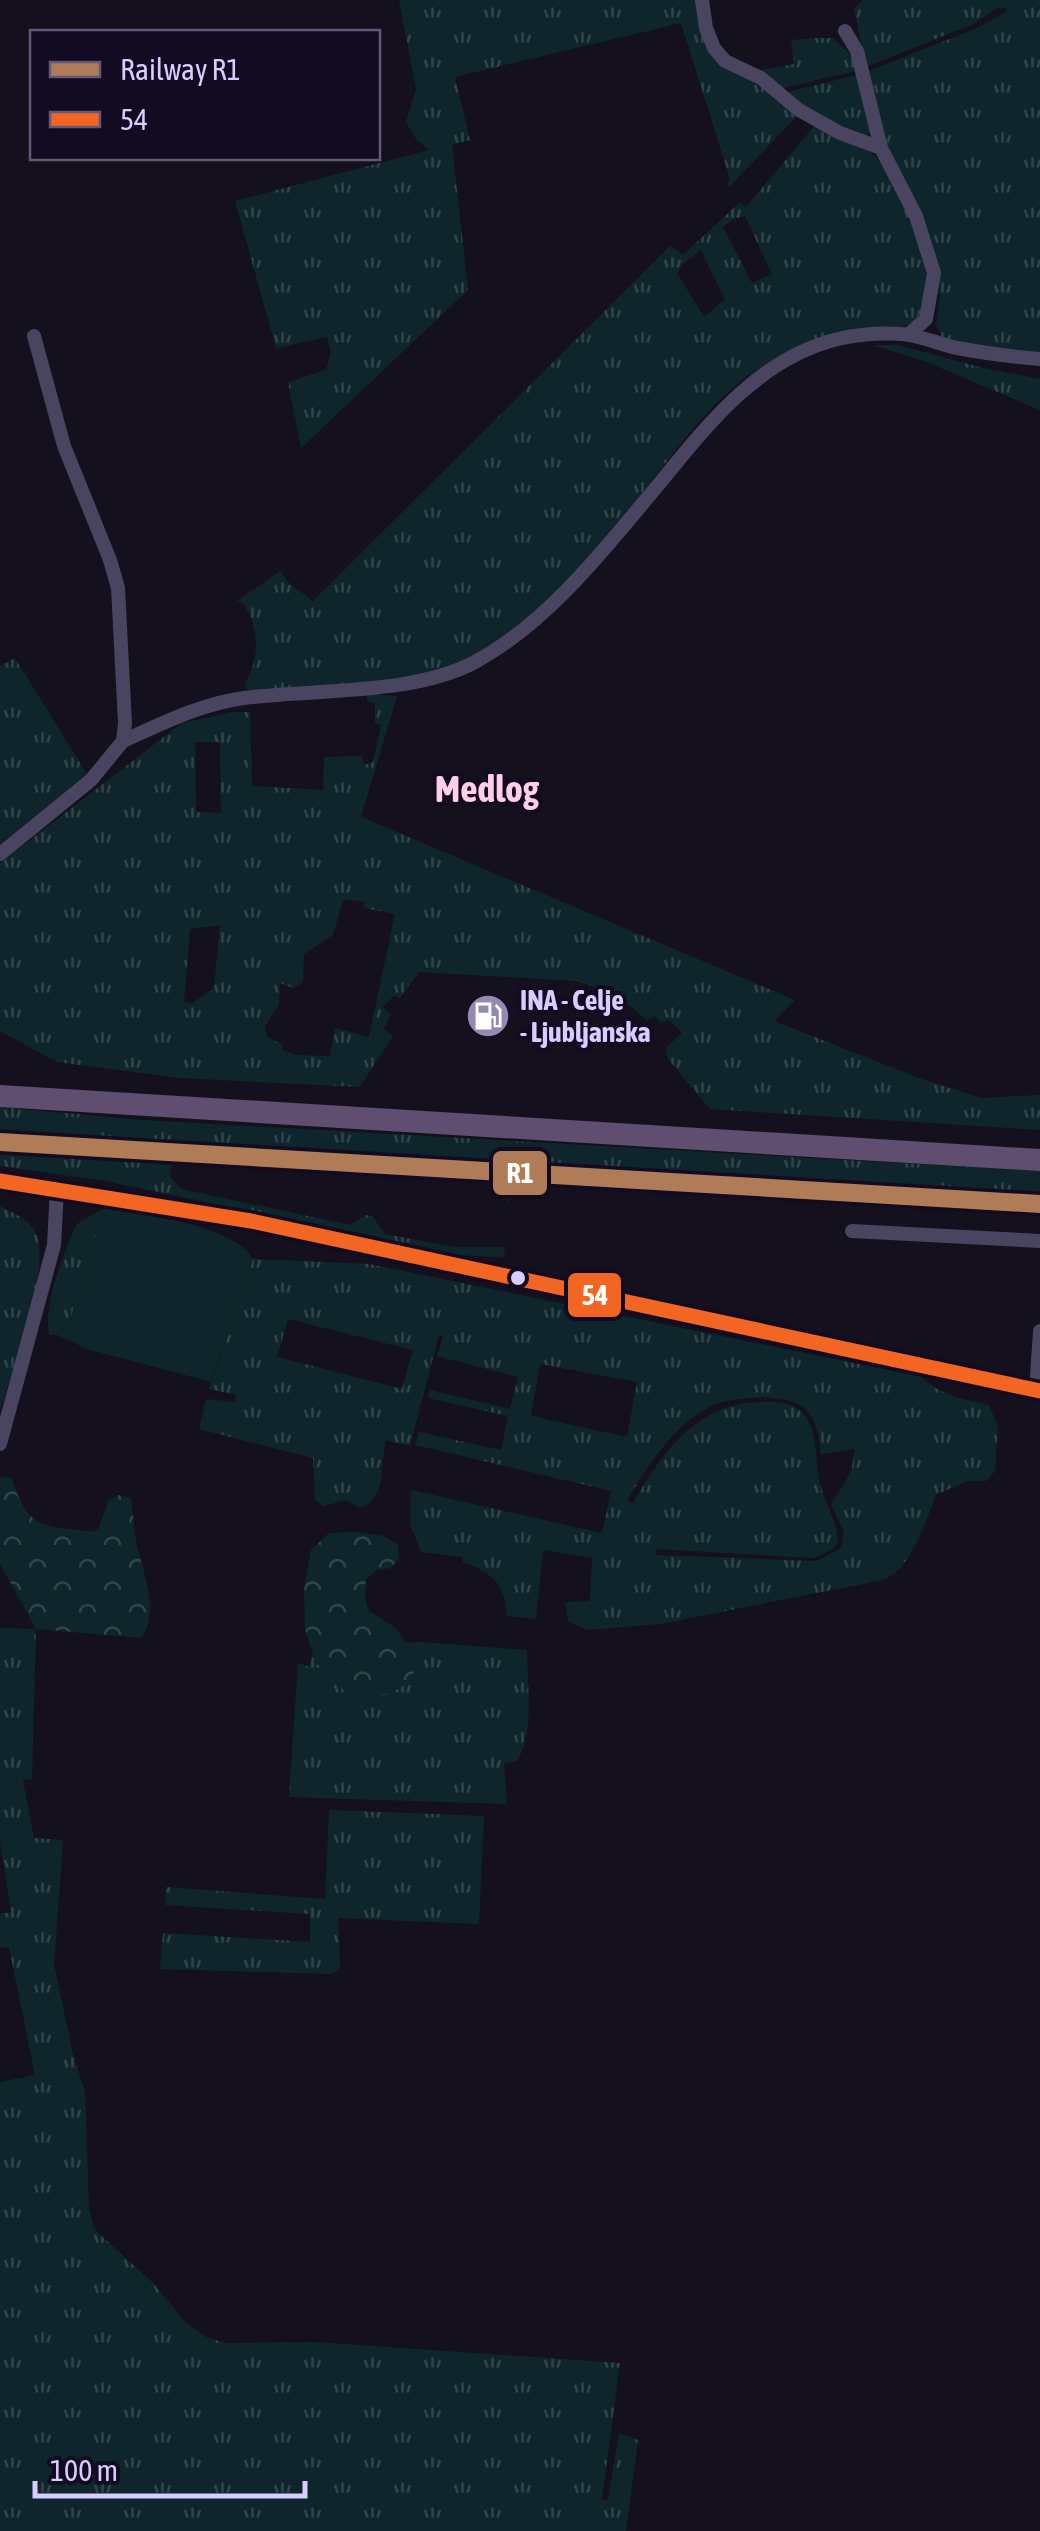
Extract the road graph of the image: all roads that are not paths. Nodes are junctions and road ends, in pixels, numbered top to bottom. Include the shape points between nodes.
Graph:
1 (702, 0) edge
2 (844, 30) dead end
3 (880, 148) junction
4 (909, 334) junction
5 (34, 336) dead end
6 (1040, 360) edge
7 (124, 741) junction
8 (0, 854) edge
9 (0, 1096) edge
10 (1040, 1160) edge
11 (0, 1181) edge
12 (57, 1188) junction
13 (852, 1232) dead end
14 (1040, 1241) edge
15 (1040, 1331) edge
16 (1038, 1391) edge
17 (0, 1444) edge

1 - 3 street via 706,28 725,62 761,78 840,133
2 - 3 street via 857,51
3 - 4 street via 916,216 934,273 926,318
4 - 6 street
4 - 7 street via 840,339 768,371 723,406 554,601 474,662 434,678 240,698 189,710
5 - 7 street via 64,446 118,588
7 - 8 street via 91,780
9 - 10 main road
11 - 12 street
12 - 16 street via 431,1258
12 - 17 street via 54,1245
13 - 14 street
15 - 16 street

